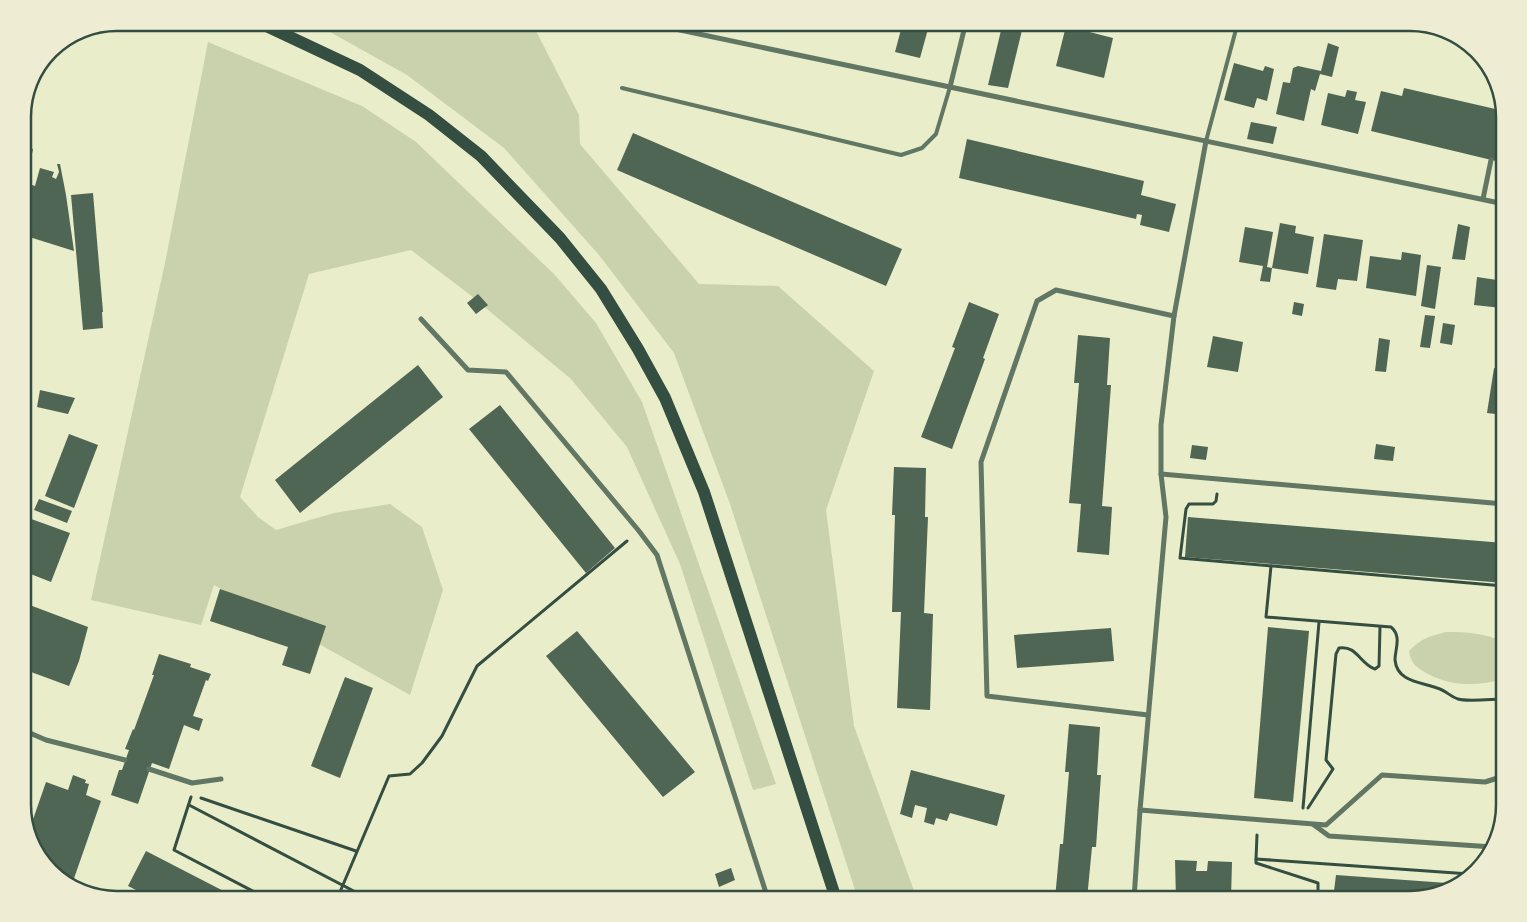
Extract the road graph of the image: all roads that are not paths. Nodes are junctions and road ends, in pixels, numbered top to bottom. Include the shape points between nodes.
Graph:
1 (277, 31) edge
2 (685, 31) edge
3 (964, 31) edge
4 (1236, 31) edge
5 (950, 87) junction
6 (622, 88) dead end
7 (1206, 141) junction
8 (1491, 160) dead end
9 (1483, 199) junction
10 (1496, 202) edge
11 (1174, 316) junction
12 (422, 319) dead end
13 (1161, 474) junction
14 (1496, 503) edge
15 (1148, 715) junction
16 (31, 733) edge
17 (126, 760) dead end
18 (150, 769) dead end
19 (221, 779) dead end
20 (1496, 779) edge
21 (1140, 810) junction
22 (1314, 824) junction
23 (1485, 846) edge
24 (765, 891) edge
25 (833, 891) edge
26 (1135, 891) edge

1 - 25 main road via 360,70 429,115 481,156 560,238 601,289 665,398 704,492
2 - 5 street
3 - 5 street
4 - 7 lane
5 - 6 lane via 936,134 922,148 901,155
5 - 7 street
7 - 9 street
7 - 11 street
8 - 9 street
9 - 10 street
11 - 13 street via 1160,425
11 - 15 street via 1056,290 1037,301 982,462 986,696
12 - 24 street via 468,370 506,372 657,555
13 - 14 street
13 - 15 street via 1166,517
15 - 21 street
16 - 17 street
18 - 19 street via 192,783
20 - 22 street via 1485,782 1382,775 1326,825
21 - 22 street
21 - 26 street
22 - 23 street via 1329,836

